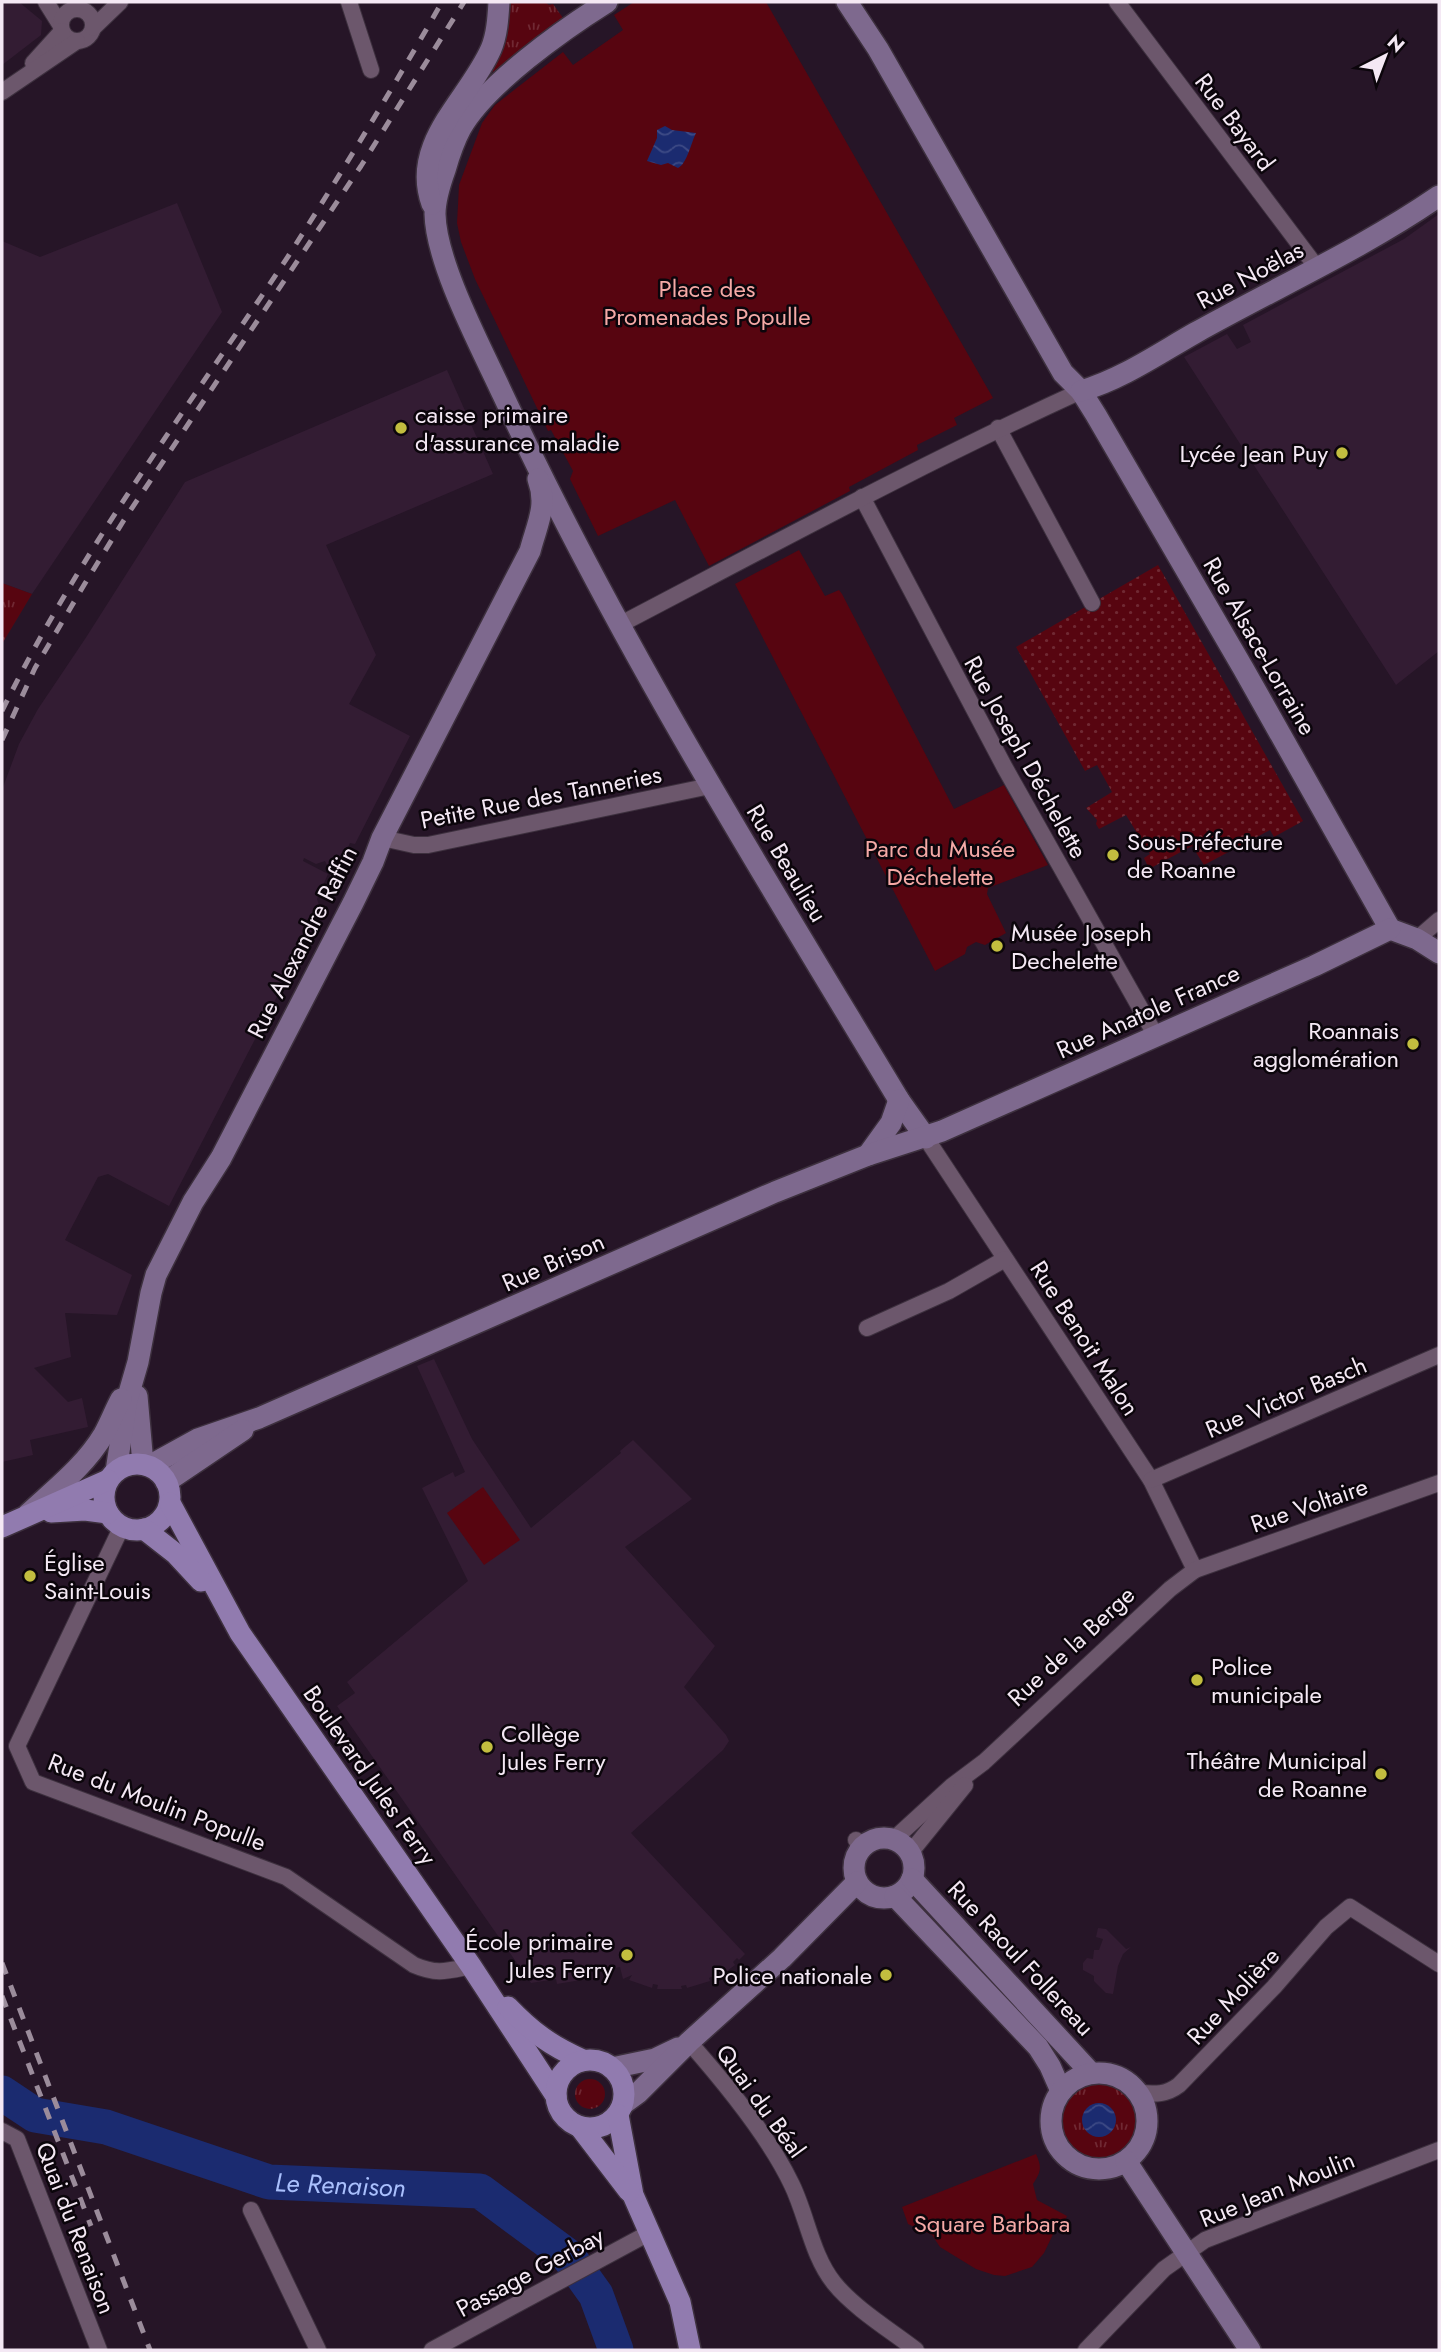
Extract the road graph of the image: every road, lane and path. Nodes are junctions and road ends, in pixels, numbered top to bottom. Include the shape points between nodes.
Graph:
1 (46, 2) edge
2 (53, 2) edge
3 (107, 2) edge
4 (120, 2) edge
5 (349, 2) edge
6 (499, 2) edge
7 (607, 2) edge
8 (847, 2) edge
9 (1117, 2) edge
10 (78, 10) junction
11 (61, 28) junction
12 (93, 28) junction
13 (77, 41) junction
14 (371, 70) dead end
15 (17, 80) junction
16 (2, 92) edge
17 (1439, 196) edge
18 (435, 214) junction
19 (1318, 269) junction
20 (1080, 391) junction
21 (998, 428) junction
22 (522, 436) junction
23 (862, 497) junction
24 (572, 534) junction
25 (530, 551) junction
26 (1092, 603) dead end
27 (615, 617) junction
28 (709, 786) junction
29 (382, 838) junction
30 (1439, 920) edge
31 (1390, 929) junction
32 (1417, 939) junction
33 (1439, 953) edge
34 (1156, 1036) junction
35 (899, 1100) junction
36 (926, 1138) junction
37 (868, 1155) junction
38 (1005, 1259) junction
39 (867, 1328) dead end
40 (1439, 1355) edge
41 (138, 1362) junction
42 (259, 1418) junction
43 (146, 1465) junction
44 (112, 1476) junction
45 (1151, 1480) junction
46 (166, 1482) junction
47 (1439, 1483) edge
48 (170, 1503) junction
49 (29, 1516) junction
50 (115, 1519) junction
51 (2, 1527) edge
52 (144, 1529) junction
53 (1195, 1570) junction
54 (227, 1612) junction
55 (901, 1846) junction
56 (912, 1879) junction
57 (864, 1888) junction
58 (895, 1896) junction
59 (1439, 1964) edge
60 (471, 1966) junction
61 (689, 2042) junction
62 (583, 2060) junction
63 (612, 2068) junction
64 (1091, 2073) junction
65 (1061, 2091) junction
66 (1139, 2093) junction
67 (556, 2096) junction
68 (620, 2110) junction
69 (580, 2127) junction
70 (2, 2132) edge
71 (1439, 2150) edge
72 (1126, 2161) junction
73 (633, 2195) junction
74 (251, 2210) dead end
75 (649, 2233) junction
76 (1185, 2253) junction
77 (99, 2350) edge
78 (318, 2350) edge
79 (432, 2350) edge
80 (690, 2350) edge
81 (916, 2350) edge
82 (1086, 2350) edge
83 (1250, 2350) edge

1 - 11 street
2 - 10 street
3 - 10 street
4 - 12 street
5 - 14 street
6 - 18 street via 492,48 430,149 427,190
7 - 18 street via 487,94 452,149
8 - 20 street via 1063,373
9 - 19 street, Rue Bayard
10 - 11 street via 64,16
10 - 12 street via 91,18
11 - 13 street
11 - 15 street
12 - 13 street
13 - 15 street
15 - 16 street
17 - 19 street, Rue Noëlas
18 - 22 street via 457,291
19 - 20 street, Rue Noëlas via 1103,384
20 - 21 street
20 - 31 street, Rue Alsace-Lorraine
21 - 23 street
21 - 26 street
22 - 24 street, Rue Beaulieu
22 - 25 street via 544,497
23 - 27 street
23 - 34 street, Rue Joseph Déchelette via 1004,768
24 - 25 street via 547,531
24 - 27 street, Rue Beaulieu
25 - 29 street, Rue Alexandre Raffin
27 - 28 street, Rue Beaulieu
28 - 29 street, Petite Rue des Tanneries via 428,845
28 - 35 street, Rue Beaulieu
29 - 41 street, Rue Alexandre Raffin via 240,1122 163,1261 150,1293
30 - 32 street
31 - 32 street
31 - 34 street, Rue Anatole France
32 - 33 street
34 - 36 street, Rue Anatole France
35 - 36 street, Rue Beaulieu
35 - 37 street via 891,1123
36 - 37 street, Rue Brison
36 - 38 street, Rue Benoit Malon
37 - 42 street, Rue Brison
38 - 39 street via 949,1291
38 - 45 street, Rue Benoit Malon
40 - 45 street, Rue Victor Basch
41 - 43 street, Rue Alexandre Raffin via 136,1408
41 - 44 street, Rue Alexandre Raffin
41 - 49 street via 104,1434
42 - 43 street, Rue Brison via 198,1439
42 - 46 street, Rue Brison
43 - 44 main road via 133,1464
43 - 46 main road
44 - 49 main road
44 - 50 main road via 104,1496
45 - 53 street, Rue Benoit Malon
46 - 48 main road
47 - 53 street, Rue Voltaire
48 - 52 main road via 161,1520
48 - 54 main road, Boulevard Jules Ferry
49 - 50 main road via 85,1510
49 - 51 main road
50 - 52 main road via 132,1530
50 - 60 street, Rue du Moulin Populle via 17,1746 33,1782 286,1877 421,1968 440,1973
52 - 54 main road, Boulevard Jules Ferry via 176,1554
53 - 55 street, Rue de la Berge via 984,1762 951,1786
54 - 60 main road, Boulevard Jules Ferry
55 - 56 street via 913,1861
55 - 57 street, Rue de la Berge via 873,1840 859,1844 854,1866
56 - 58 street
56 - 64 street, Rue Raoul Follereau
57 - 58 street via 878,1897
57 - 61 street
58 - 65 street, Rue Raoul Follereau via 1038,2047
59 - 66 street, Rue Molière via 1350,1907 1179,2085 1162,2094
60 - 62 main road, Boulevard Jules Ferry via 538,2037
60 - 67 main road, Boulevard Jules Ferry
61 - 63 street via 655,2059
61 - 68 street
61 - 81 street, Quai du Béal via 782,2165 823,2267 834,2283
62 - 63 main road
62 - 67 main road via 566,2070
63 - 68 main road via 623,2085
64 - 65 street via 1074,2079
64 - 66 street via 1120,2077
65 - 72 street via 1051,2124 1064,2153 1089,2168 1108,2168
66 - 72 street via 1145,2105 1146,2130 1143,2142
67 - 69 main road via 561,2112
68 - 69 main road via 605,2125
68 - 73 main road
69 - 73 main road
70 - 77 street, Quai du Renaison via 17,2139
71 - 76 street, Rue Jean Moulin via 1205,2239
72 - 76 street
73 - 75 main road
74 - 78 street
75 - 79 street, Passage Gerbay
75 - 80 main road via 680,2302
76 - 82 street, Rue Jean Moulin
76 - 83 street

